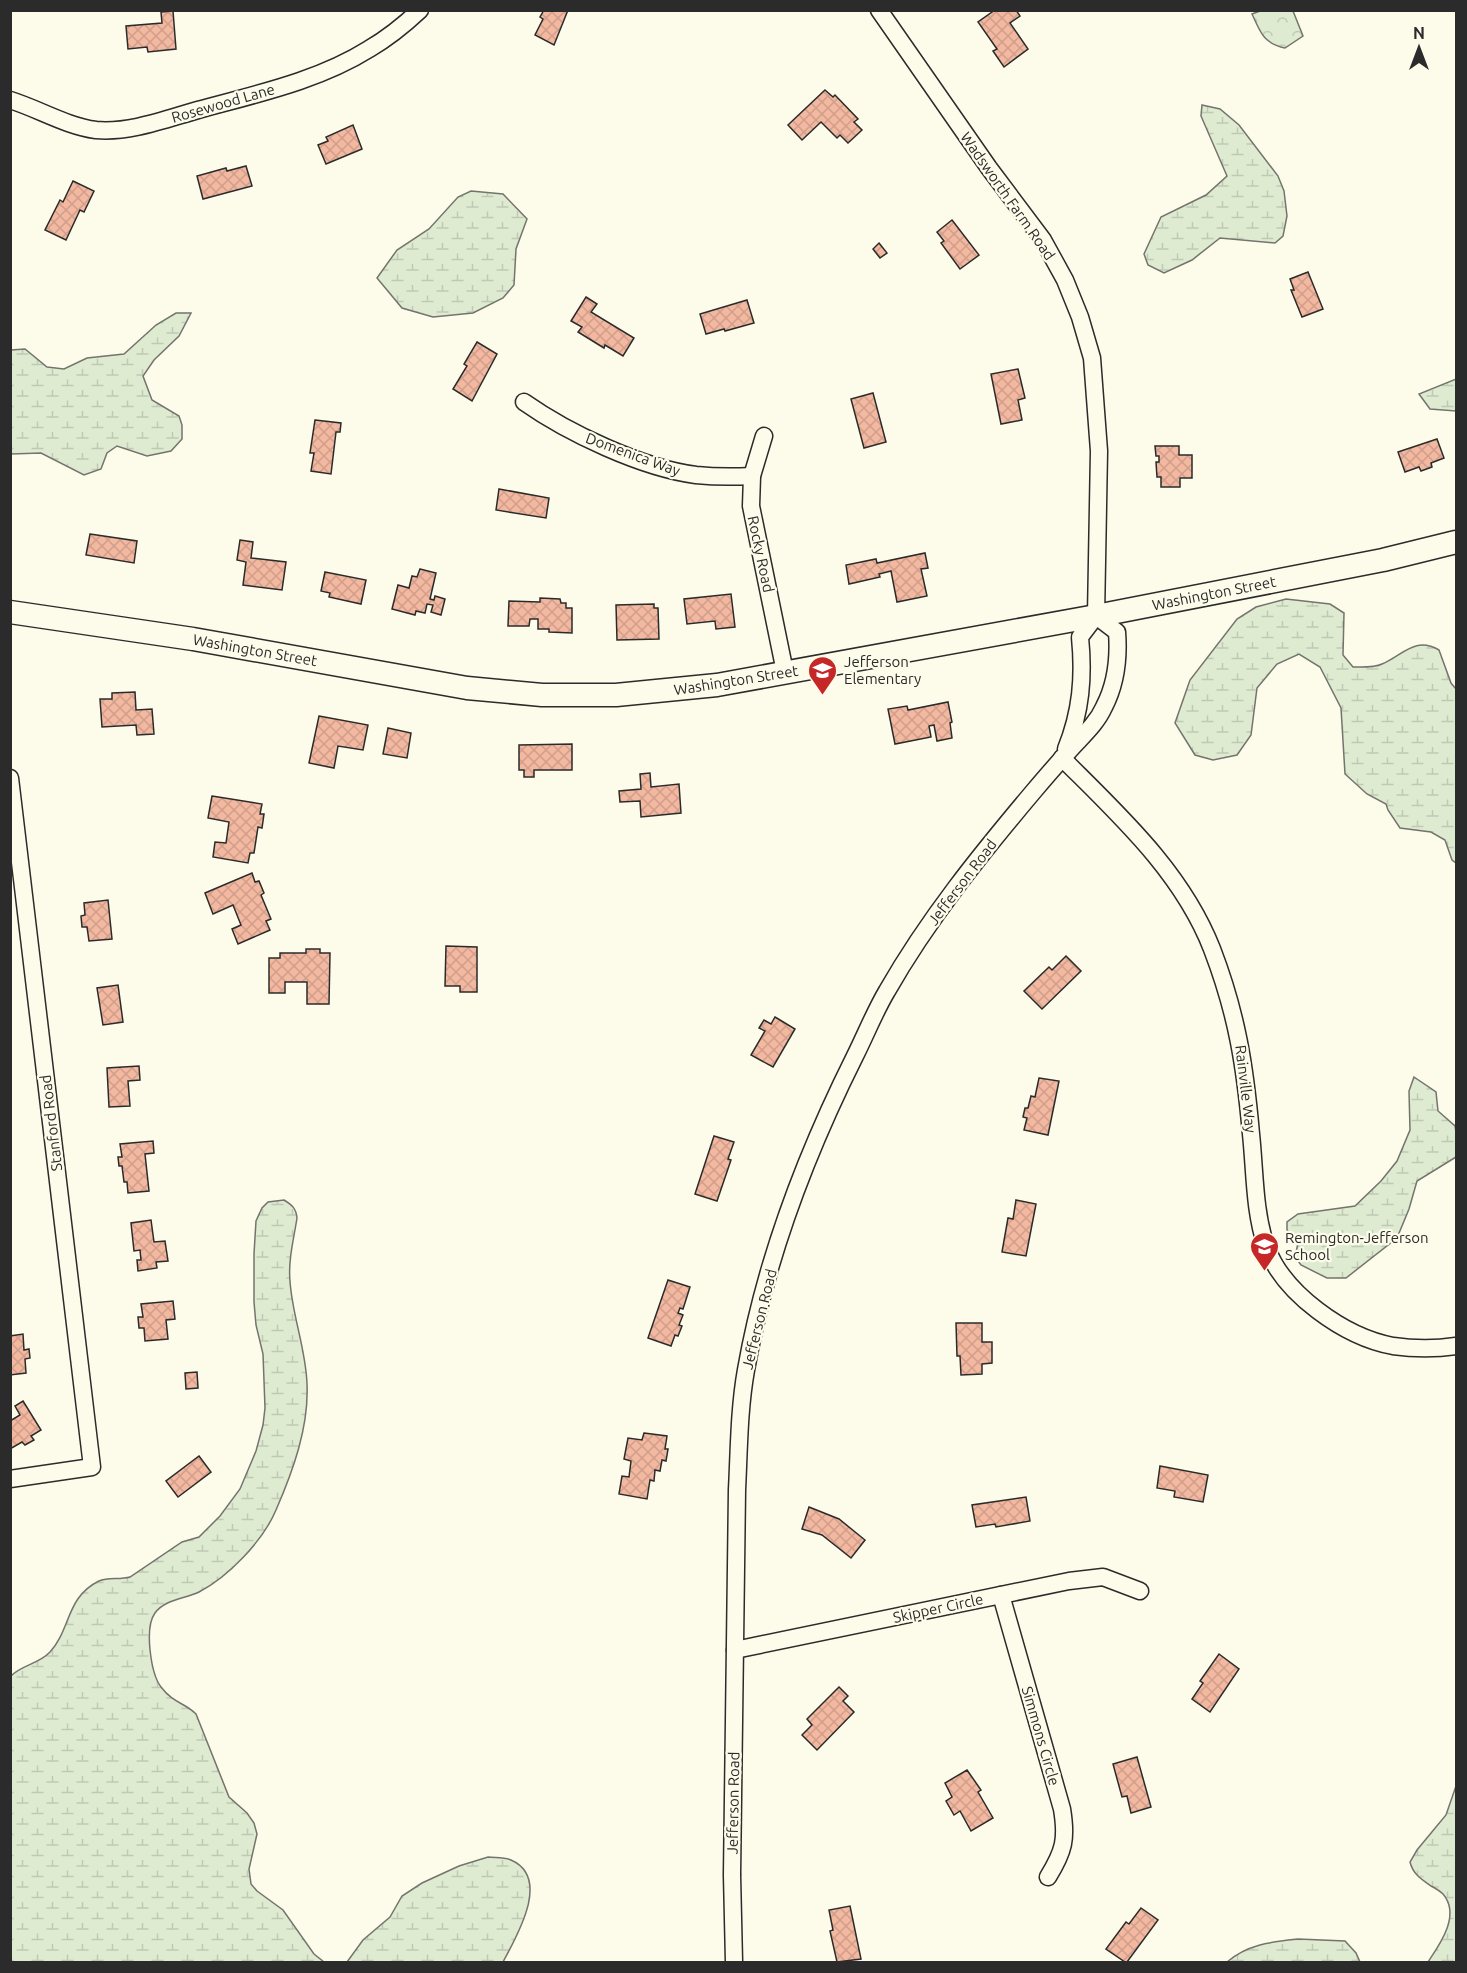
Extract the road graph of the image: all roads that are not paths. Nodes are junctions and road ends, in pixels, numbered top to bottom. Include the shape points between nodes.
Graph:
1 (420, 10) edge
2 (879, 10) edge
3 (10, 100) edge
4 (524, 402) dead end
5 (764, 436) dead end
6 (752, 476) junction
7 (1456, 542) edge
8 (10, 612) edge
9 (1096, 616) junction
10 (785, 672) junction
11 (1062, 758) junction
12 (10, 778) edge
13 (1456, 1346) edge
14 (10, 1479) edge
15 (1140, 1591) dead end
16 (1001, 1595) junction
17 (735, 1650) junction
18 (1048, 1877) dead end
19 (734, 1962) edge

1 - 3 street, Rosewood Lane via 369,50 316,75 151,123 97,130
2 - 9 street, Wadsworth Farm Road via 1043,240 1080,317 1092,358 1099,452
4 - 6 street, Domenica Way via 568,429 645,461 696,475
5 - 6 street, Rocky Road
6 - 10 street, Rocky Road via 751,506
7 - 9 main road, Washington Street
8 - 10 main road, Washington Street via 193,639 467,688 532,694 652,693
9 - 10 main road, Washington Street
9 - 11 street, Jefferson Road via 1080,638 1081,694
9 - 11 street, Jefferson Road via 1117,632 1113,681 1097,720
11 - 13 street, Rainville Way via 1157,857 1194,913 1210,946 1241,1044 1260,1225 1273,1262 1285,1280 1314,1308 1352,1331 1393,1346
11 - 17 street, Jefferson Road via 987,847 925,930 886,992 831,1104 790,1207 763,1295 746,1370 739,1430
12 - 14 street, Stanford Road via 92,1467
15 - 16 street, Skipper Circle via 1103,1577
16 - 17 street, Skipper Circle
16 - 18 street, Simmons Circle via 1062,1809 1064,1847
17 - 19 street, Jefferson Road

